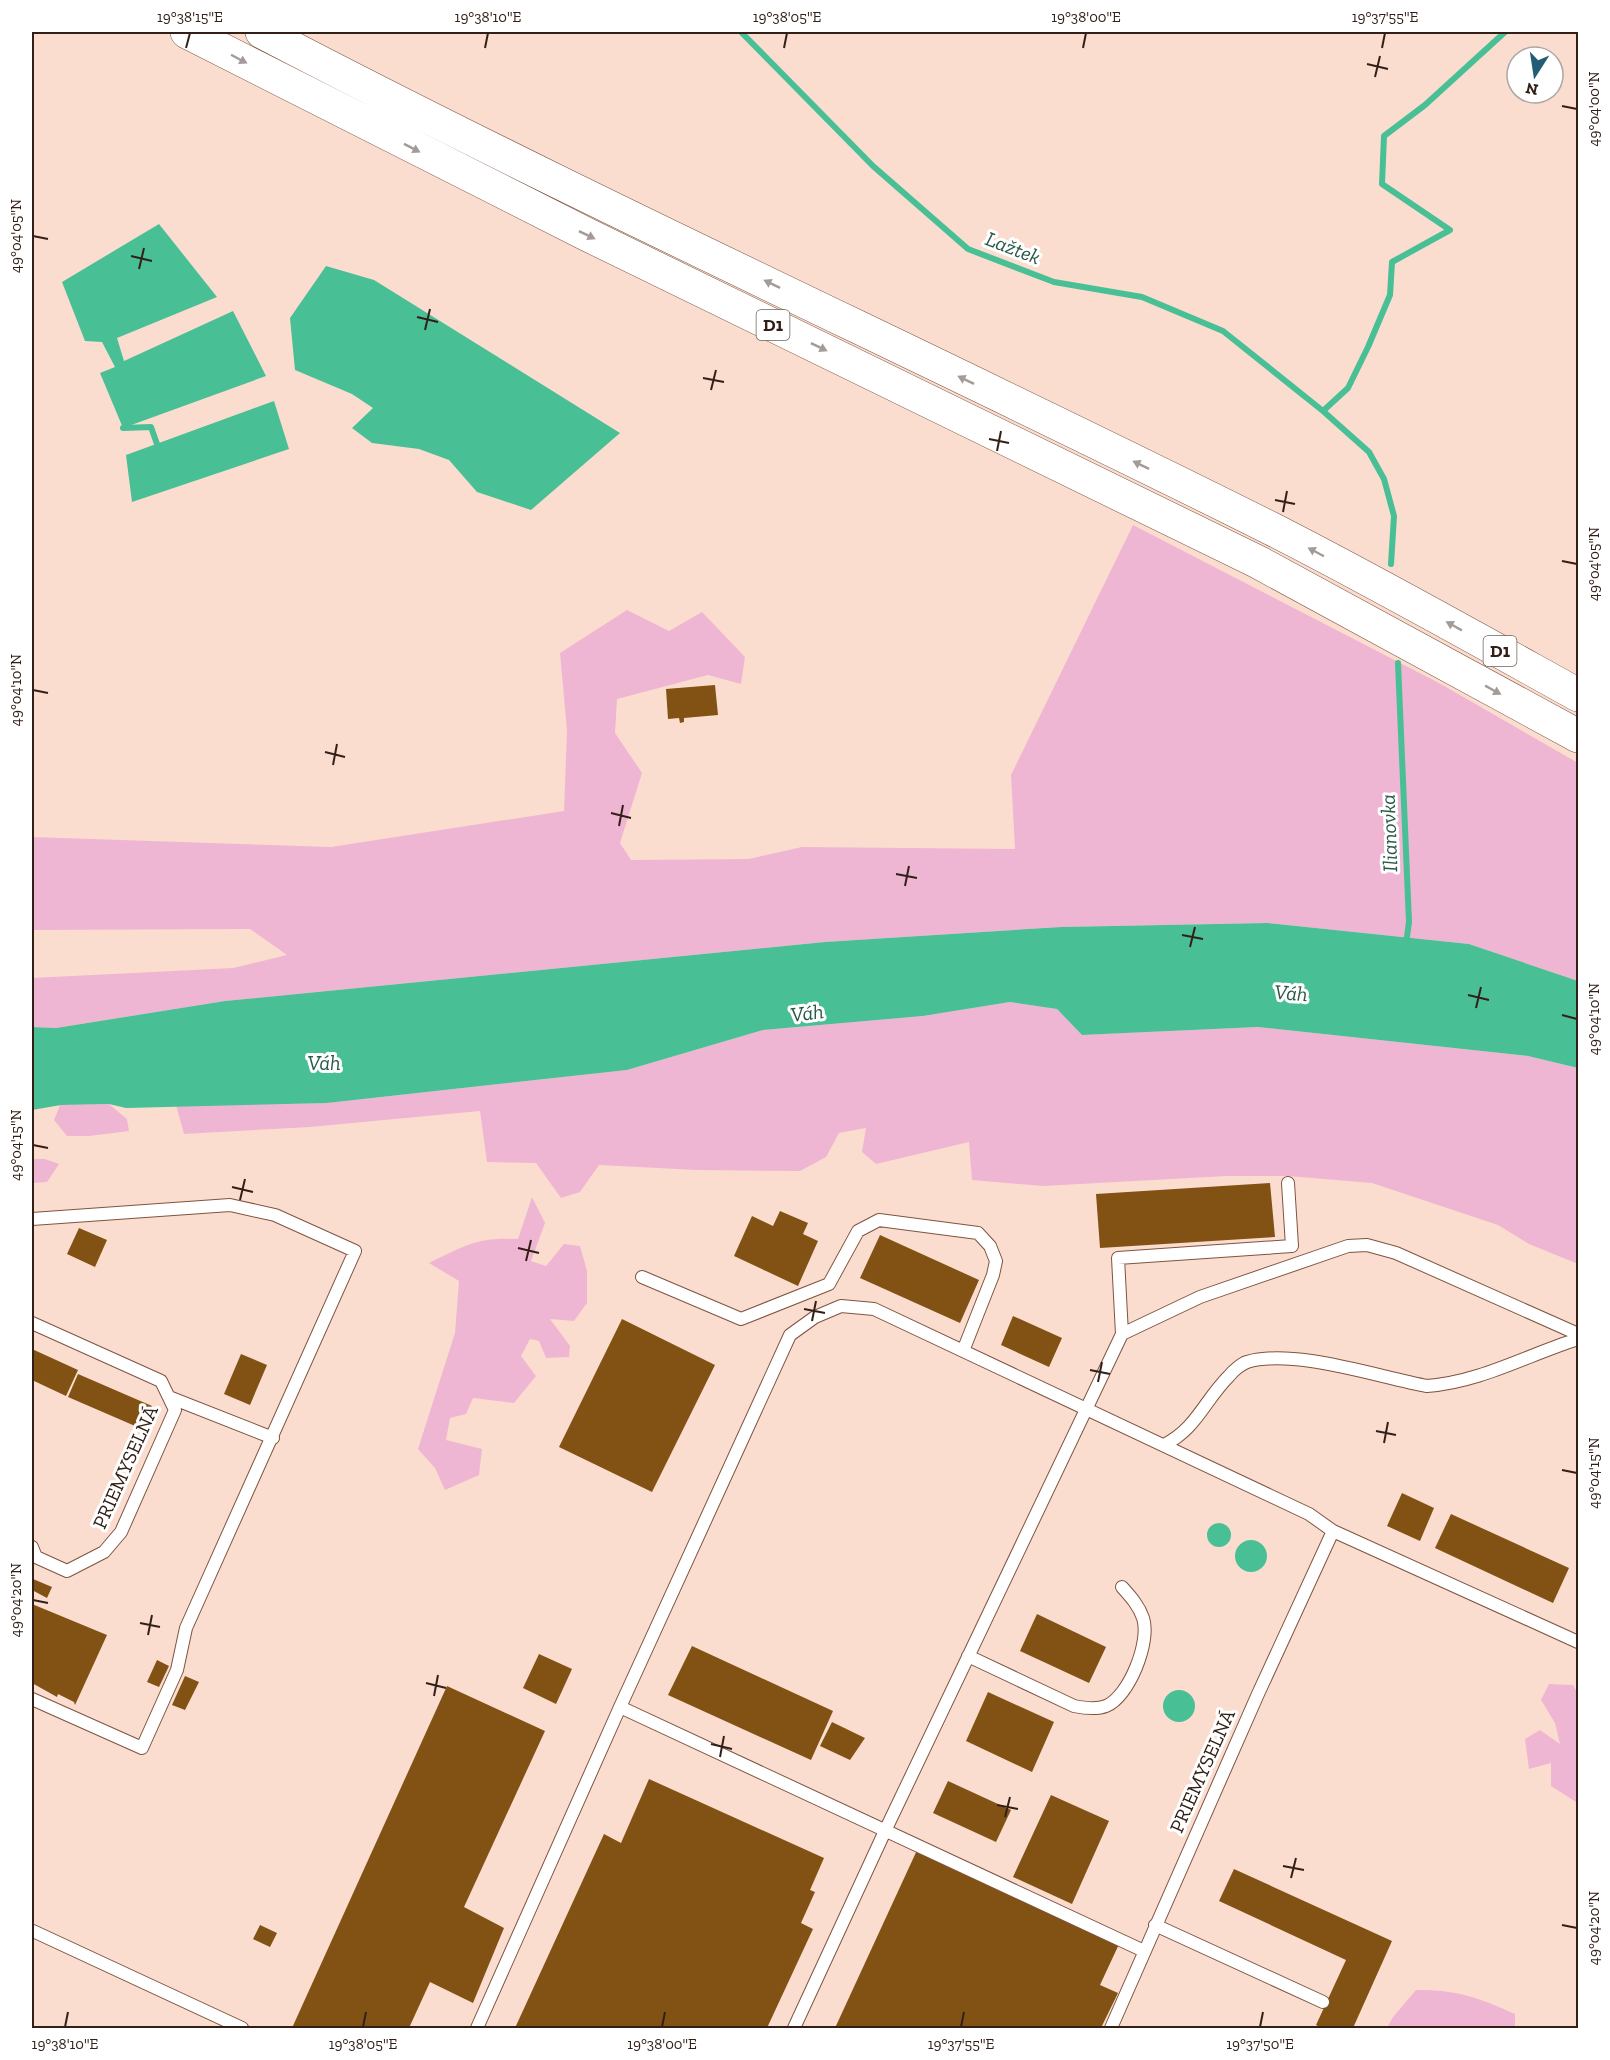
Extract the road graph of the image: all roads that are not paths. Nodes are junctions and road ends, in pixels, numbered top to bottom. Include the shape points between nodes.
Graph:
1 (187, 32) edge
2 (262, 32) edge
3 (1578, 695) edge
4 (1578, 736) edge
5 (1288, 1183) dead end
6 (32, 1219) edge
7 (642, 1277) dead end
8 (32, 1323) edge
9 (1122, 1334) junction
10 (1578, 1337) edge
11 (963, 1351) junction
12 (169, 1397) junction
13 (1086, 1409) junction
14 (273, 1438) junction
15 (1164, 1445) junction
16 (1333, 1531) junction
17 (32, 1547) edge
18 (1122, 1587) dead end
19 (1578, 1642) edge
20 (968, 1656) junction
21 (32, 1699) edge
22 (620, 1707) junction
23 (885, 1831) junction
24 (1155, 1925) junction
25 (33, 1930) edge
26 (1144, 1951) junction
27 (1323, 2002) dead end
28 (242, 2028) edge
29 (477, 2028) edge
30 (794, 2028) edge
31 (1111, 2028) edge

1 -> 4 highway, D1 via 588,236 1258,562
3 -> 2 highway, D1 via 1264,525 454,130
5 - 9 lane via 1292,1246 1118,1258
6 - 14 lane via 230,1205 275,1215 355,1251
7 - 11 lane via 741,1319 829,1284 858,1231 879,1220 978,1233 990,1246 996,1261
8 - 12 lane, PRIEMYSELNÁ via 161,1381
9 - 10 lane via 1200,1297 1348,1246 1367,1245 1396,1253
9 - 13 lane
10 - 15 lane via 1471,1380 1427,1386 1303,1360 1273,1358 1245,1363 1228,1376 1182,1436
11 - 13 lane
11 - 22 lane via 874,1309 841,1306 814,1317 790,1335
12 - 14 lane
12 - 17 lane, PRIEMYSELNÁ via 175,1410 121,1532 104,1552 67,1571 36,1557
13 - 15 lane
13 - 20 lane
14 - 21 lane via 186,1628 177,1670 142,1748
15 - 16 lane via 1309,1514
16 - 19 lane
16 - 24 lane, PRIEMYSELNÁ
18 - 20 lane via 1144,1619 1145,1636 1129,1683 1105,1707 1074,1706
20 - 23 lane
22 - 23 lane
22 - 29 lane
23 - 26 lane
23 - 30 lane
24 - 26 lane, PRIEMYSELNÁ
24 - 27 lane
25 - 28 lane
26 - 31 lane, PRIEMYSELNÁ

